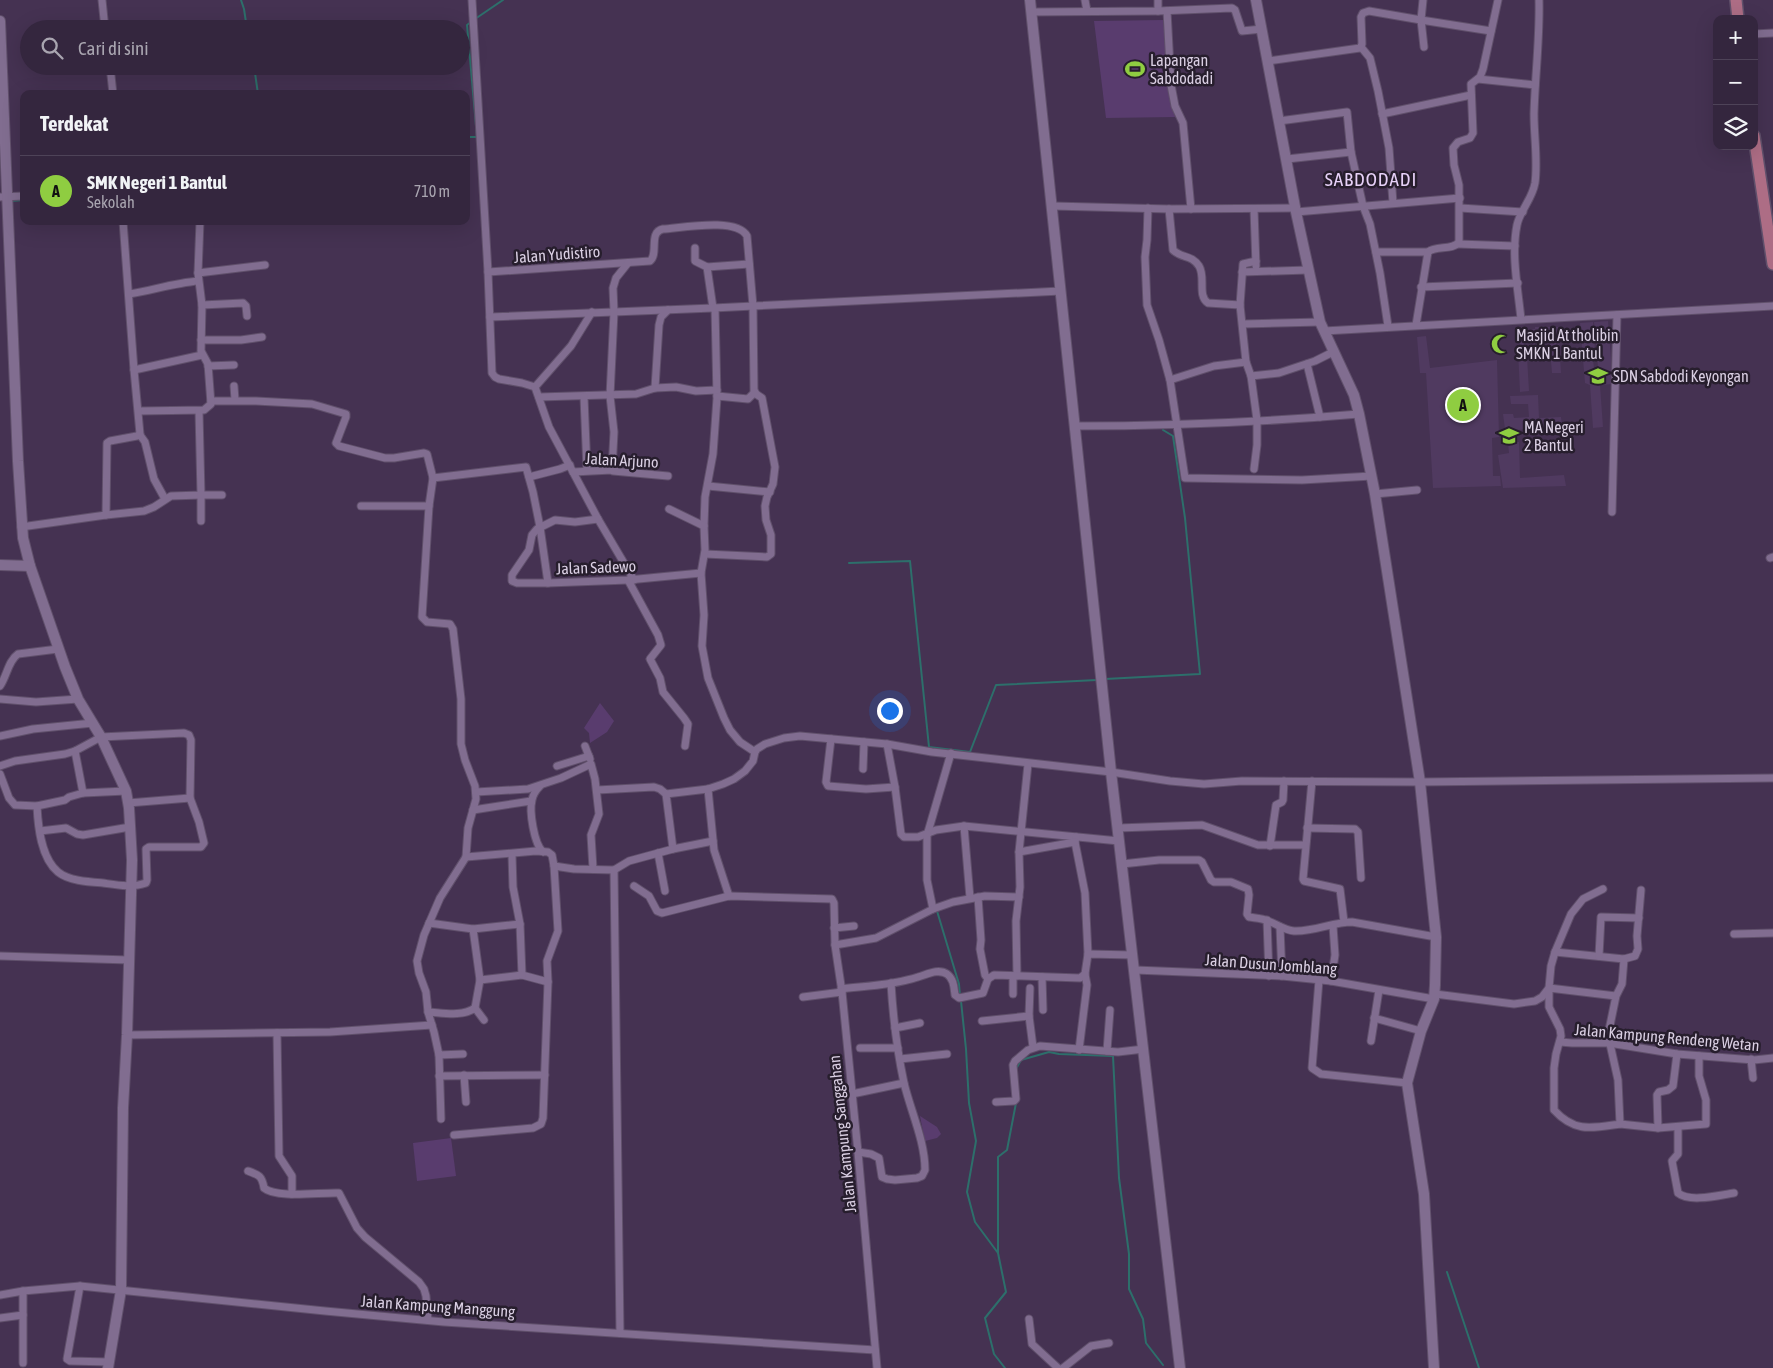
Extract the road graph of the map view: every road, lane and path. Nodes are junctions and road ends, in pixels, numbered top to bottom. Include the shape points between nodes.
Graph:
1 (102, 0) edge
2 (472, 0) edge
3 (1030, 0) edge
4 (1086, 0) edge
5 (1158, 0) edge
6 (1256, 0) edge
7 (1423, 0) edge
8 (1539, 0) edge
9 (1736, 0) edge
10 (1498, 2) edge
11 (1087, 11) junction
12 (1158, 11) junction
13 (1166, 11) junction
14 (1031, 12) junction
15 (1738, 15) edge
16 (104, 20) edge
17 (1421, 20) junction
18 (0, 21) edge
19 (1262, 29) junction
20 (1491, 31) junction
21 (1773, 33) edge
22 (1758, 34) edge
23 (1361, 47) junction
24 (1424, 47) dead end
25 (1268, 61) junction
26 (111, 75) edge
27 (1478, 79) junction
28 (1535, 85) junction
29 (113, 90) edge
30 (1471, 95) junction
31 (1382, 114) junction
32 (1279, 121) junction
33 (1756, 150) edge
34 (1351, 152) junction
35 (1287, 159) junction
36 (20, 197) edge
37 (1460, 198) junction
38 (5, 200) edge
39 (1393, 204) junction
40 (1053, 206) junction
41 (1362, 206) junction
42 (1148, 208) junction
43 (1460, 208) junction
44 (1170, 209) junction
45 (1191, 209) junction
46 (1254, 209) junction
47 (1296, 210) junction
48 (1523, 212) junction
49 (123, 225) edge
50 (200, 225) edge
51 (1458, 244) junction
52 (1515, 246) junction
53 (695, 248) dead end
54 (1376, 252) junction
55 (1428, 252) junction
56 (1256, 262) junction
57 (628, 264) junction
58 (750, 264) junction
59 (1773, 264) edge
60 (265, 265) dead end
61 (708, 267) junction
62 (1308, 270) junction
63 (488, 272) junction
64 (1242, 272) junction
65 (1256, 272) junction
66 (198, 277) junction
67 (1518, 283) junction
68 (1421, 287) junction
69 (1060, 291) junction
70 (129, 294) junction
71 (202, 305) junction
72 (753, 306) junction
73 (1240, 306) junction
74 (1773, 306) edge
75 (714, 308) junction
76 (668, 310) junction
77 (592, 312) junction
78 (614, 312) junction
79 (1617, 315) junction
80 (247, 316) dead end
81 (490, 317) junction
82 (1521, 320) junction
83 (1243, 324) junction
84 (1416, 325) junction
85 (1322, 326) junction
86 (1388, 326) junction
87 (262, 337) dead end
88 (201, 340) junction
89 (1333, 352) junction
90 (202, 355) junction
91 (1246, 362) junction
92 (1307, 364) junction
93 (234, 365) dead end
94 (208, 366) junction
95 (134, 370) junction
96 (1251, 376) junction
97 (1170, 380) junction
98 (234, 386) dead end
99 (535, 387) junction
100 (654, 388) junction
101 (755, 392) junction
102 (717, 393) junction
103 (610, 396) junction
104 (539, 397) junction
105 (584, 397) junction
106 (235, 400) junction
107 (211, 401) junction
108 (200, 410) junction
109 (139, 411) junction
110 (1359, 414) junction
111 (1320, 417) junction
112 (1257, 420) junction
113 (1176, 425) junction
114 (1075, 426) junction
115 (140, 435) junction
116 (571, 468) junction
117 (1254, 469) dead end
118 (587, 470) junction
119 (612, 470) junction
120 (668, 476) dead end
121 (1372, 476) junction
122 (529, 477) junction
123 (433, 478) junction
124 (708, 486) junction
125 (1416, 490) dead end
126 (770, 492) junction
127 (1375, 494) junction
128 (201, 495) junction
129 (222, 495) dead end
130 (165, 499) junction
131 (361, 506) dead end
132 (429, 506) junction
133 (669, 509) dead end
134 (1612, 512) dead end
135 (106, 516) junction
136 (598, 519) junction
137 (201, 521) dead end
138 (21, 526) junction
139 (704, 526) junction
140 (540, 527) junction
141 (705, 554) junction
142 (0, 565) edge
143 (30, 566) junction
144 (701, 573) junction
145 (631, 580) junction
146 (548, 583) junction
147 (58, 649) junction
148 (0, 686) edge
149 (0, 699) edge
150 (78, 699) junction
151 (93, 723) junction
152 (0, 736) edge
153 (101, 737) junction
154 (831, 739) junction
155 (864, 742) junction
156 (887, 744) junction
157 (585, 746) dead end
158 (685, 746) dead end
159 (75, 750) junction
160 (755, 752) junction
161 (951, 753) junction
162 (589, 756) junction
163 (591, 764) junction
164 (1028, 764) junction
165 (0, 766) edge
166 (557, 766) dead end
167 (863, 769) dead end
168 (1111, 772) junction
169 (0, 774) edge
170 (1773, 778) edge
171 (1284, 781) junction
172 (1312, 781) junction
173 (1420, 782) junction
174 (540, 785) junction
175 (895, 787) junction
176 (708, 789) junction
177 (597, 790) junction
178 (126, 791) junction
179 (476, 792) junction
180 (84, 793) junction
181 (666, 794) junction
182 (190, 798) junction
183 (531, 801) junction
184 (128, 803) junction
185 (37, 806) junction
186 (473, 810) junction
187 (964, 826) junction
188 (130, 827) junction
189 (1118, 828) junction
190 (1306, 828) junction
191 (40, 831) junction
192 (1021, 831) junction
193 (930, 832) junction
194 (1075, 840) junction
195 (1119, 841) junction
196 (713, 842) junction
197 (1305, 845) junction
198 (1270, 846) junction
199 (673, 849) junction
200 (542, 852) junction
201 (1019, 852) junction
202 (658, 854) junction
203 (512, 855) junction
204 (466, 858) junction
205 (1122, 864) junction
206 (554, 866) junction
207 (593, 869) junction
208 (614, 870) junction
209 (1361, 878) dead end
210 (131, 886) junction
211 (634, 886) dead end
212 (1602, 889) dead end
213 (1641, 890) dead end
214 (665, 891) dead end
215 (729, 896) junction
216 (978, 897) junction
217 (1019, 897) junction
218 (970, 898) junction
219 (934, 910) junction
220 (1639, 918) junction
221 (1267, 920) junction
222 (1344, 922) junction
223 (429, 923) junction
224 (520, 924) junction
225 (854, 926) dead end
226 (1334, 926) junction
227 (1280, 927) junction
228 (834, 928) junction
229 (473, 930) junction
230 (1773, 933) edge
231 (1734, 934) dead end
232 (1436, 937) junction
233 (835, 945) junction
234 (1555, 952) junction
235 (1088, 954) junction
236 (1133, 954) junction
237 (0, 956) edge
238 (1599, 956) junction
239 (129, 960) junction
240 (1624, 960) junction
241 (1135, 970) junction
242 (1085, 974) junction
243 (522, 975) junction
244 (1015, 976) junction
245 (1269, 976) junction
246 (1282, 976) junction
247 (1042, 977) junction
248 (988, 979) junction
249 (480, 980) junction
250 (1319, 980) junction
251 (1332, 981) junction
252 (548, 982) junction
253 (891, 983) junction
254 (1030, 988) dead end
255 (1549, 988) junction
256 (1380, 990) junction
257 (841, 991) junction
258 (1013, 994) dead end
259 (1434, 996) junction
260 (1616, 996) junction
261 (803, 998) dead end
262 (475, 1008) junction
263 (1044, 1010) dead end
264 (1110, 1010) dead end
265 (428, 1012) junction
266 (1029, 1016) junction
267 (1374, 1018) junction
268 (484, 1020) dead end
269 (982, 1021) dead end
270 (920, 1023) dead end
271 (432, 1025) junction
272 (894, 1028) junction
273 (1422, 1031) junction
274 (277, 1033) junction
275 (127, 1035) junction
276 (1371, 1041) dead end
277 (1560, 1042) junction
278 (1610, 1043) junction
279 (860, 1048) dead end
280 (898, 1048) junction
281 (1033, 1048) junction
282 (1144, 1049) junction
283 (1079, 1050) junction
284 (1107, 1051) junction
285 (463, 1054) dead end
286 (947, 1054) dead end
287 (1677, 1054) junction
288 (439, 1055) junction
289 (1699, 1056) junction
290 (1773, 1058) edge
291 (900, 1059) junction
292 (1752, 1059) junction
293 (545, 1075) junction
294 (439, 1076) junction
295 (464, 1076) junction
296 (1753, 1078) dead end
297 (904, 1083) junction
298 (1407, 1083) junction
299 (852, 1094) junction
300 (466, 1102) dead end
301 (996, 1102) dead end
302 (441, 1119) dead end
303 (1620, 1124) junction
304 (1678, 1127) junction
305 (1658, 1128) junction
306 (454, 1135) dead end
307 (858, 1152) junction
308 (248, 1172) dead end
309 (1734, 1193) dead end
310 (292, 1194) junction
311 (80, 1286) junction
312 (121, 1290) junction
313 (23, 1291) junction
314 (0, 1295) edge
315 (23, 1315) junction
316 (0, 1318) edge
317 (1029, 1319) dead end
318 (428, 1320) junction
319 (620, 1333) junction
320 (1110, 1343) dead end
321 (875, 1350) junction
322 (23, 1363) dead end
323 (69, 1364) edge
324 (108, 1365) edge
325 (877, 1368) edge
326 (1058, 1368) edge
327 (1063, 1368) edge
328 (1180, 1368) edge
329 (1434, 1368) edge

1 - 16 street
2 - 63 street
3 - 14 street
4 - 11 street
5 - 12 street
6 - 19 street
7 - 17 street
8 - 28 street
9 - 15 main road
10 - 20 street
11 - 12 street
11 - 14 street
12 - 13 street
13 - 19 street via 1232,8 1242,31
13 - 45 street via 1171,85 1183,124
14 - 40 street
17 - 20 street
17 - 23 street via 1366,12 1361,17
17 - 24 street
18 - 38 street
19 - 25 street
20 - 27 street
21 - 22 street
23 - 25 street
23 - 31 street via 1370,58
25 - 32 street
26 - 29 street
27 - 28 street
27 - 30 street via 1471,84
28 - 48 street via 1535,181
30 - 31 street
30 - 37 street via 1473,133 1453,148
31 - 39 street via 1389,148
32 - 34 street via 1348,112
32 - 35 street
33 - 59 main road
34 - 35 street
34 - 41 street
35 - 47 street
36 - 38 street
37 - 39 street
37 - 43 street
38 - 138 street
39 - 41 street
40 - 42 street
40 - 69 street
41 - 47 street
41 - 54 street
42 - 44 street
42 - 97 street via 1147,305
43 - 48 street
43 - 51 street
44 - 45 street
44 - 73 street via 1174,250 1193,258 1201,269 1205,301
45 - 46 street
46 - 47 street
46 - 56 street
47 - 62 street
48 - 52 street via 1517,225
49 - 70 street
50 - 66 street
51 - 52 street
51 - 55 street
52 - 67 street
53 - 61 street via 695,261
54 - 55 street
54 - 86 street
55 - 68 street
56 - 64 street via 1244,263
56 - 65 street
57 - 58 street, Jalan Yudistiro via 652,261 655,236 659,230 712,225 732,226 745,232
57 - 63 street, Jalan Yudistiro
57 - 78 street via 613,285
58 - 61 street
58 - 72 street
60 - 66 street
61 - 75 street
62 - 65 street
62 - 85 street
63 - 81 street
64 - 65 street
64 - 73 street
66 - 70 street
66 - 71 street
67 - 68 street
67 - 82 street
68 - 84 street
69 - 72 street
69 - 114 street
70 - 95 street
71 - 80 street via 243,303
71 - 88 street
72 - 75 street
72 - 101 street
73 - 83 street
74 - 79 street
75 - 76 street
75 - 102 street
76 - 78 street
76 - 100 street via 659,325
77 - 78 street
77 - 81 street
77 - 99 street via 571,346
78 - 103 street
79 - 82 street
79 - 134 street
81 - 99 street via 494,376
82 - 84 street
83 - 85 street
83 - 91 street
84 - 86 street
85 - 86 street
85 - 89 street
87 - 88 street
88 - 90 street
89 - 92 street
89 - 110 street via 1354,395
90 - 94 street
90 - 95 street
91 - 96 street
91 - 97 street via 1214,366
92 - 96 street via 1279,374
92 - 111 street
93 - 94 street
94 - 107 street
95 - 109 street
96 - 112 street
97 - 113 street
98 - 106 street
99 - 104 street
100 - 102 street via 676,387
100 - 103 street via 642,393
101 - 102 street via 748,399
101 - 126 street via 762,398 773,453 774,478
102 - 124 street
103 - 105 street
103 - 119 street via 614,432
104 - 105 street
104 - 116 street via 549,427
105 - 118 street
106 - 107 street
106 - 123 street via 312,404 345,414 337,445 385,458 426,453
107 - 108 street via 208,409
108 - 109 street
108 - 128 street
109 - 115 street
110 - 111 street
110 - 121 street
111 - 112 street
112 - 113 street
112 - 117 street
113 - 114 street
113 - 121 street via 1185,478 1302,480
114 - 168 street
115 - 130 street via 145,442 154,479
115 - 135 street via 107,443
116 - 118 street, Jalan Arjuno
116 - 122 street, Jalan Arjuno
116 - 136 street
118 - 119 street, Jalan Arjuno
119 - 120 street, Jalan Arjuno
121 - 127 street
122 - 123 street via 527,468 523,467
122 - 140 street, Jalan Sadewo
123 - 132 street
124 - 126 street
124 - 139 street
125 - 127 street
126 - 141 street via 765,506 771,535 770,556
127 - 173 street
128 - 129 street
128 - 130 street via 177,495
128 - 137 street
130 - 135 street via 158,506 144,511
131 - 132 street
132 - 179 street via 422,617 427,622 450,624 453,628 461,699 461,744
133 - 139 street
135 - 138 street
136 - 140 street via 555,520
136 - 145 street
138 - 143 street
139 - 141 street
140 - 146 street, Jalan Sadewo
140 - 146 street via 534,532 528,550 511,578 514,582
141 - 144 street
142 - 143 street
143 - 147 street
144 - 145 street, Jalan Sadewo
144 - 160 street via 702,646 708,678 730,730
145 - 146 street, Jalan Sadewo
145 - 158 street via 661,645 650,659 662,689 688,724
147 - 148 street via 18,654
147 - 150 street
149 - 150 street via 17,702
150 - 151 street
151 - 152 street
151 - 153 street
153 - 159 street
153 - 178 street
153 - 182 street via 189,734
154 - 155 street
154 - 160 street via 800,736 765,744
154 - 175 street via 828,786
155 - 156 street
155 - 167 street
156 - 161 street
156 - 175 street
157 - 162 street
159 - 165 street
159 - 180 street
160 - 176 street via 753,761 734,779
161 - 164 street
161 - 193 street
162 - 163 street
162 - 166 street
163 - 174 street
163 - 177 street
164 - 168 street
164 - 192 street
168 - 171 street via 1185,782
168 - 189 street
169 - 185 street via 11,802
170 - 173 street
171 - 172 street
171 - 198 street via 1284,800 1276,806
172 - 173 street
172 - 190 street
173 - 232 street
174 - 179 street via 522,790
174 - 183 street
175 - 193 street via 901,834 909,838
176 - 181 street
176 - 196 street
177 - 181 street via 654,787
177 - 207 street via 598,819 590,845
178 - 180 street
178 - 184 street
179 - 186 street
180 - 185 street
181 - 199 street
182 - 184 street
182 - 210 street via 204,840 202,846 149,847 146,849 146,883
183 - 186 street
183 - 200 street via 533,825
184 - 188 street
185 - 191 street
186 - 204 street
187 - 192 street
187 - 193 street
187 - 218 street
188 - 191 street via 83,835 66,828
188 - 210 street
189 - 195 street
189 - 198 street via 1202,825 1251,844
190 - 197 street
190 - 209 street via 1355,829 1358,832
191 - 210 street via 50,864 59,873 81,881
192 - 194 street
192 - 201 street
193 - 219 street via 926,880
194 - 195 street
194 - 201 street
194 - 235 street via 1085,893
195 - 205 street
196 - 199 street
196 - 215 street
197 - 198 street
197 - 222 street via 1304,881 1340,888
199 - 202 street
200 - 203 street
200 - 206 street via 552,855
201 - 217 street
202 - 208 street
202 - 214 street
203 - 204 street
203 - 224 street via 513,887
204 - 223 street via 444,889
205 - 221 street via 1199,860 1214,882 1231,882 1248,889 1247,916
205 - 236 street
206 - 207 street
206 - 252 street via 558,931 547,961
207 - 208 street
208 - 319 street
210 - 239 street
211 - 215 street via 650,896 657,911 662,913
212 - 234 street via 1578,904
213 - 220 street
215 - 228 street, Jalan Kampung Sanggahan via 832,899
216 - 217 street
216 - 218 street
216 - 248 street via 980,949
217 - 244 street
218 - 219 street
219 - 233 street via 876,938
220 - 238 street via 1601,917
220 - 240 street via 1638,952
221 - 227 street
221 - 245 street
222 - 226 street
222 - 232 street
223 - 229 street
223 - 265 street via 417,961
224 - 229 street
224 - 243 street
225 - 228 street
226 - 227 street via 1296,931
226 - 251 street
227 - 246 street
228 - 233 street, Jalan Kampung Sanggahan
229 - 249 street
230 - 231 street
232 - 259 street
233 - 257 street, Jalan Kampung Sanggahan
234 - 238 street
234 - 255 street
235 - 236 street
235 - 242 street
236 - 241 street
237 - 239 street
238 - 240 street
239 - 275 street
240 - 260 street via 1622,984
241 - 245 street, Jalan Dusun Jomblang
241 - 282 street
242 - 247 street via 1080,978
242 - 283 street via 1087,985
243 - 249 street
243 - 252 street
244 - 247 street
244 - 248 street via 994,975
244 - 258 street
245 - 246 street, Jalan Dusun Jomblang
246 - 250 street, Jalan Dusun Jomblang
247 - 263 street
248 - 253 street via 982,993 961,997 955,996 950,977 944,973 930,973
249 - 262 street
250 - 251 street, Jalan Dusun Jomblang
250 - 298 street via 1313,1070 1321,1074
251 - 256 street, Jalan Dusun Jomblang
252 - 293 street
253 - 257 street
253 - 272 street
254 - 266 street
255 - 259 street, Jalan Dusun Jomblang via 1542,997 1524,1004
255 - 260 street
255 - 277 street via 1549,1004 1560,1028
256 - 259 street, Jalan Dusun Jomblang
256 - 267 street
257 - 261 street
257 - 299 street, Jalan Kampung Sanggahan
259 - 273 street
260 - 278 street via 1609,1028
262 - 265 street via 452,1014
262 - 268 street
264 - 284 street
265 - 271 street
266 - 269 street
266 - 281 street
267 - 273 street
267 - 276 street
270 - 272 street
271 - 274 street
271 - 288 street
272 - 280 street
273 - 298 street
274 - 275 street
274 - 310 street via 280,1158 292,1176
275 - 312 street
277 - 278 street, Jalan Kampung Rendeng Wetan
277 - 303 street via 1554,1068 1554,1110 1568,1122 1582,1127
278 - 287 street, Jalan Kampung Rendeng Wetan
278 - 303 street via 1618,1080
279 - 280 street
280 - 291 street
281 - 283 street via 1048,1046
281 - 301 street via 1013,1065 1015,1100
282 - 284 street
282 - 328 street
283 - 284 street
285 - 288 street
286 - 291 street
287 - 289 street, Jalan Kampung Rendeng Wetan
287 - 305 street via 1673,1086 1658,1093
288 - 294 street
289 - 292 street, Jalan Kampung Rendeng Wetan
289 - 304 street via 1706,1124
290 - 292 street, Jalan Kampung Rendeng Wetan
291 - 297 street
292 - 296 street
293 - 295 street
293 - 306 street via 544,1112 539,1125 521,1130
294 - 295 street
294 - 302 street
295 - 300 street
297 - 299 street
297 - 307 street via 921,1143 924,1174 917,1178 884,1179 879,1158
298 - 329 street via 1424,1194
299 - 307 street, Jalan Kampung Sanggahan
303 - 305 street
304 - 305 street
304 - 309 street via 1678,1154 1672,1161 1678,1193 1694,1198
307 - 321 street, Jalan Kampung Sanggahan
308 - 310 street via 260,1175 266,1190
310 - 318 street via 339,1193 357,1228 424,1289
311 - 312 street, Jalan Kampung Manggung
311 - 313 street, Jalan Kampung Manggung
311 - 323 street via 67,1357
312 - 318 street, Jalan Kampung Manggung
312 - 324 street
313 - 314 street, Jalan Kampung Manggung
313 - 315 street
315 - 316 street
315 - 322 street
317 - 326 street via 1032,1344
318 - 319 street, Jalan Kampung Manggung
319 - 321 street, Jalan Kampung Manggung
320 - 327 street via 1091,1346
321 - 325 street, Jalan Kampung Sanggahan
323 - 324 street

